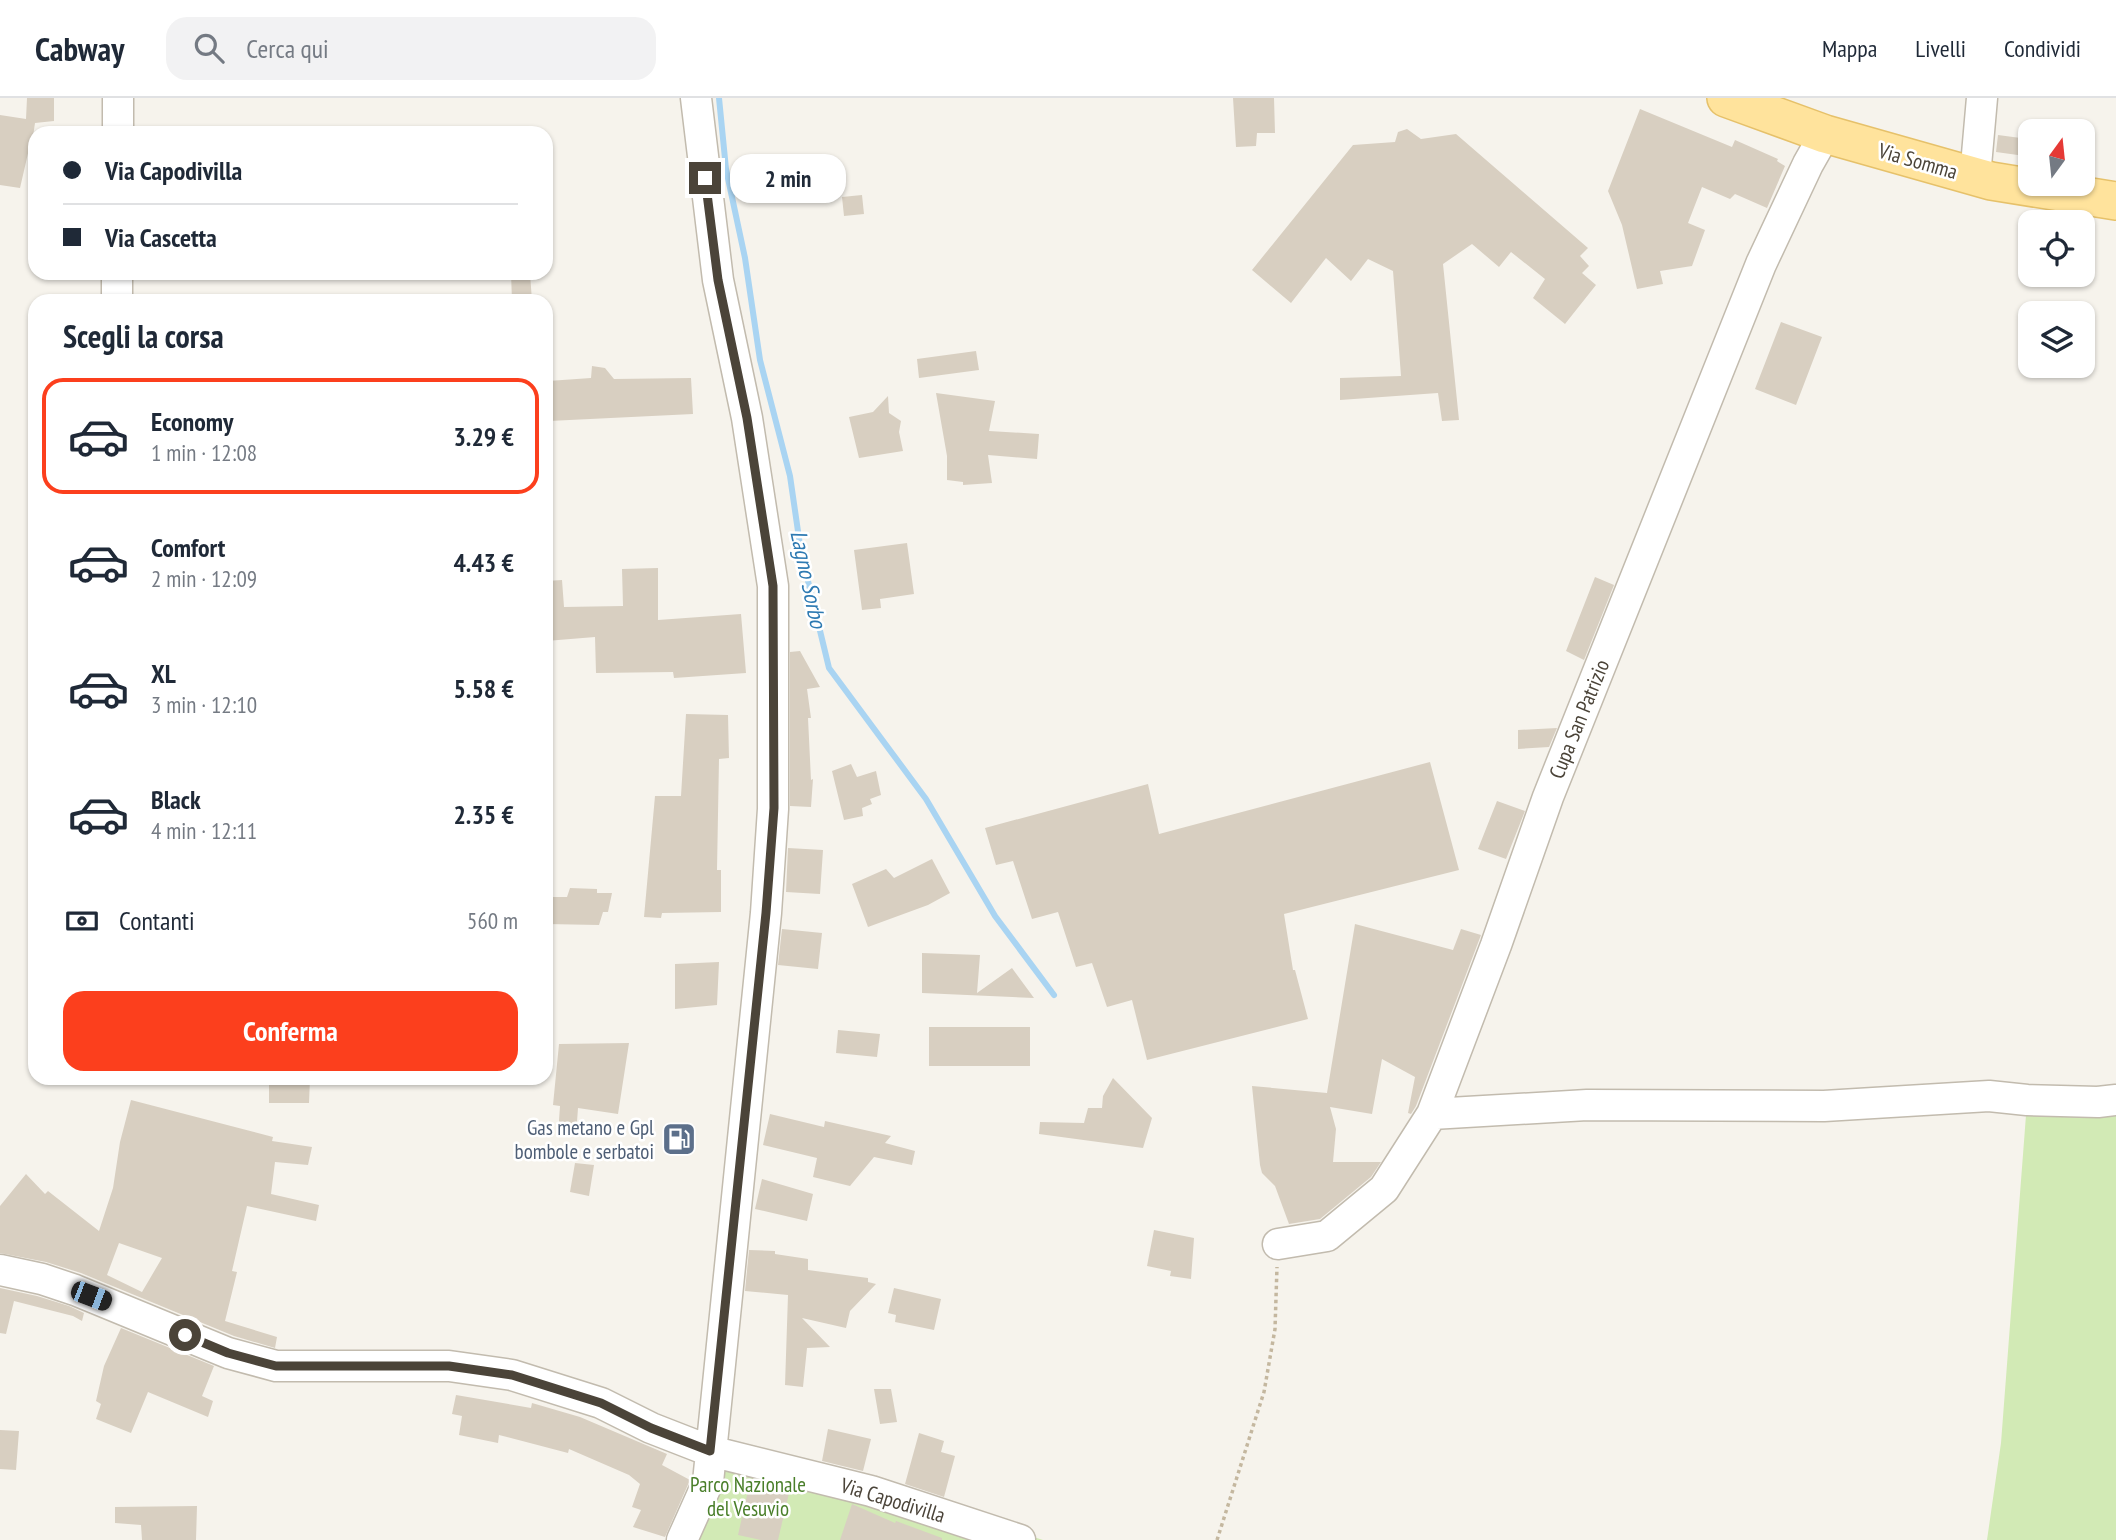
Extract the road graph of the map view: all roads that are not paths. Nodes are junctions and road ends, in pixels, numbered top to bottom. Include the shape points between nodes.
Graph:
1 (118, 98) edge
2 (696, 98) edge
3 (1726, 98) edge
4 (1982, 98) edge
5 (118, 126) edge
6 (1825, 134) junction
7 (1975, 177) junction
8 (2116, 201) edge
9 (2116, 1100) edge
10 (1432, 1114) junction
11 (1278, 1244) road end
12 (0, 1270) edge
13 (710, 1451) junction
14 (682, 1540) edge
15 (1020, 1540) edge

1 - 5 street
2 - 13 street via 718,280 747,418 773,586 774,808
3 - 6 main road, Via Somma
4 - 7 street
6 - 7 main road, Via Somma
6 - 10 street, Cupa San Patrizio via 1751,290 1548,797
7 - 8 main road, Via Somma
9 - 10 street via 1989,1096 1824,1106 1587,1105
10 - 11 street, Cupa San Patrizio via 1384,1189 1326,1236
12 - 13 street, Via Capodivilla via 75,1290 228,1353 276,1366 449,1366 512,1375 601,1403
13 - 14 street via 708,1482
13 - 15 street, Via Capodivilla via 871,1491

